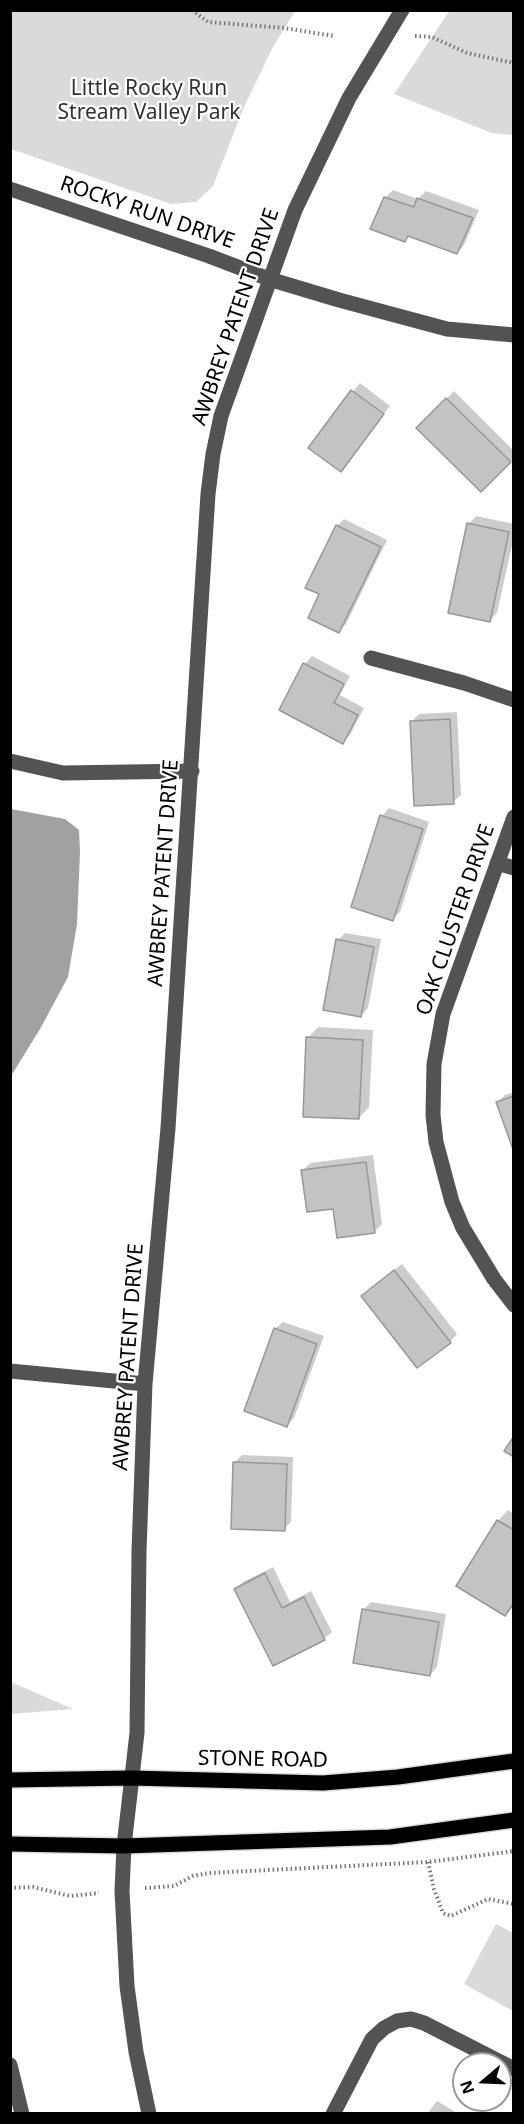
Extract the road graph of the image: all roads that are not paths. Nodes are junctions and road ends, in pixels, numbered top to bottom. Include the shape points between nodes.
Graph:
1 (402, 10) edge
2 (10, 189) edge
3 (269, 279) junction
4 (513, 335) edge
5 (371, 658) dead end
6 (513, 700) edge
7 (10, 761) edge
8 (192, 771) junction
9 (513, 817) edge
10 (498, 863) junction
11 (513, 868) edge
12 (513, 1305) edge
13 (10, 1371) edge
14 (145, 1384) junction
15 (513, 1761) edge
16 (130, 1778) junction
17 (10, 1780) edge
18 (513, 1820) edge
19 (10, 1844) edge
20 (124, 1846) junction
21 (10, 2065) edge
22 (513, 2069) edge
23 (22, 2114) edge
24 (149, 2114) edge
25 (333, 2114) edge

1 - 3 street, AWBREY PATENT DRIVE via 349,98 295,210
2 - 3 street, ROCKY RUN DRIVE
3 - 4 street, ROCKY RUN DRIVE via 447,329
3 - 8 street, AWBREY PATENT DRIVE via 221,417 213,454
5 - 6 street
7 - 8 street via 63,773
8 - 14 street, AWBREY PATENT DRIVE via 168,1128
9 - 10 street, OAK CLUSTER DRIVE
10 - 11 street
10 - 12 street, OAK CLUSTER DRIVE via 443,1014 434,1064 433,1114 452,1202 463,1228
13 - 14 street
14 - 16 street, AWBREY PATENT DRIVE via 137,1733
15 - 16 main road, STONE ROAD via 323,1783
16 - 17 main road, STONE ROAD
16 - 20 street, AWBREY PATENT DRIVE
18 - 20 main road via 390,1838
19 - 20 main road
20 - 24 street, AWBREY PATENT DRIVE via 127,1986
21 - 23 street
22 - 25 street via 424,2023 411,2019 397,2021 372,2039

